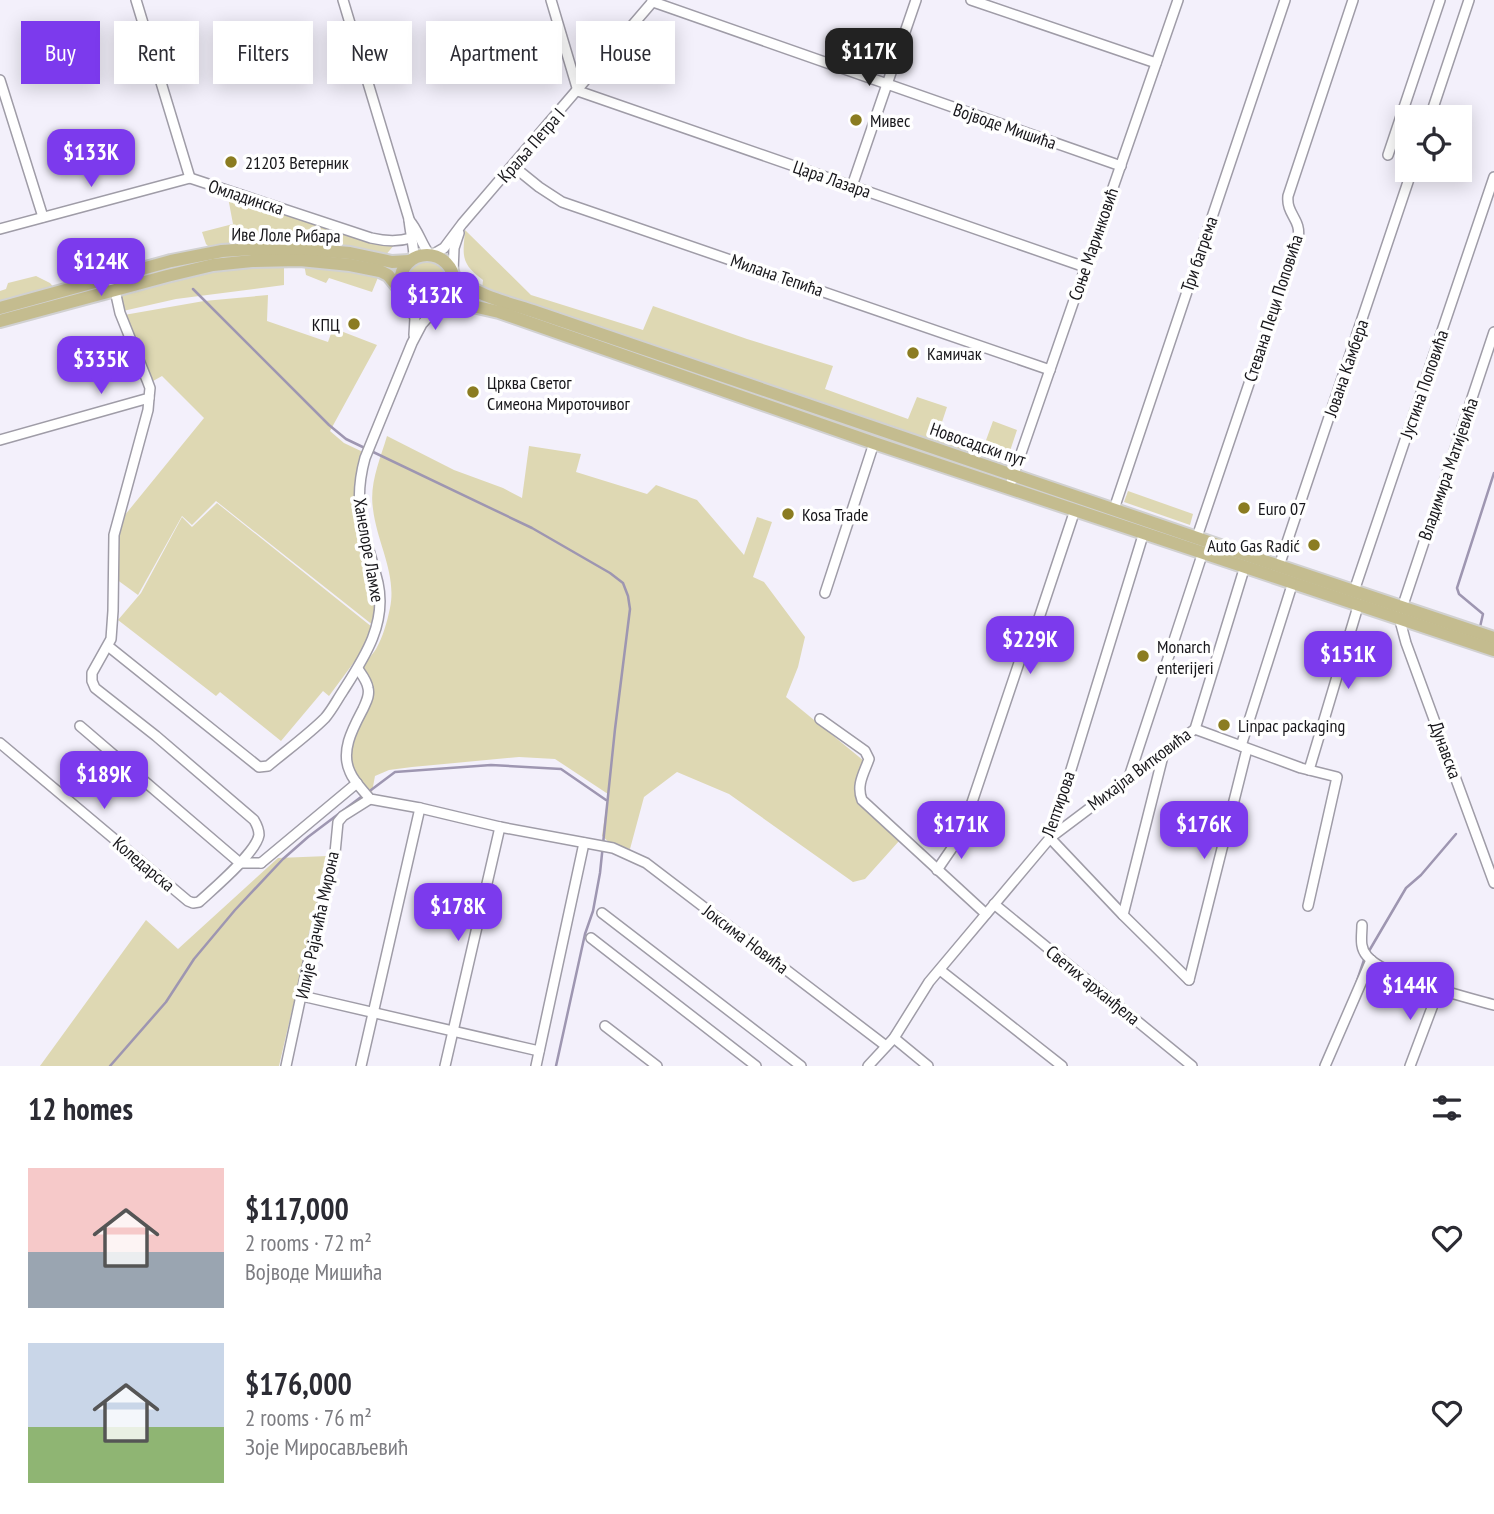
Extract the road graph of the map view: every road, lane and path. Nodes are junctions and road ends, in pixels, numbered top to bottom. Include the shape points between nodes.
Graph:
1 (136, 0) edge
2 (343, 0) edge
3 (551, 0) edge
4 (916, 0) edge
5 (971, 0) edge
6 (1178, 0) edge
7 (1285, 0) edge
8 (1353, 0) edge
9 (1440, 0) edge
10 (1469, 0) edge
11 (653, 1) edge
12 (1156, 63) junction
13 (0, 80) edge
14 (887, 84) junction
15 (578, 91) junction
16 (1434, 105) edge
17 (1388, 155) dead end
18 (513, 166) junction
19 (1121, 166) junction
20 (1494, 177) edge
21 (190, 178) junction
22 (1408, 182) edge
23 (852, 186) junction
24 (43, 217) junction
25 (409, 219) junction
26 (462, 224) junction
27 (0, 229) edge
28 (411, 237) junction
29 (431, 255) junction
30 (412, 260) junction
31 (1086, 267) junction
32 (454, 275) junction
33 (113, 283) junction
34 (405, 296) junction
35 (439, 306) junction
36 (0, 309) edge
37 (0, 321) edge
38 (1494, 332) edge
39 (412, 343) junction
40 (1050, 370) junction
41 (149, 398) junction
42 (0, 440) edge
43 (874, 443) junction
44 (1014, 475) junction
45 (1009, 488) junction
46 (1114, 509) junction
47 (1075, 510) junction
48 (1144, 532) junction
49 (1196, 537) junction
50 (1203, 552) junction
51 (1245, 566) junction
52 (1279, 566) junction
53 (1293, 582) junction
54 (825, 593) dead end
55 (1357, 597) junction
56 (1401, 612) junction
57 (1494, 637) edge
58 (108, 646) junction
59 (1494, 650) edge
60 (358, 669) junction
61 (820, 719) dead end
62 (80, 726) dead end
63 (1195, 729) junction
64 (0, 743) edge
65 (1244, 748) junction
66 (1164, 752) junction
67 (1309, 770) junction
68 (1129, 777) junction
69 (357, 783) junction
70 (367, 795) junction
71 (420, 808) junction
72 (500, 828) junction
73 (1050, 838) junction
74 (584, 843) junction
75 (249, 851) junction
76 (240, 863) junction
77 (261, 863) junction
78 (937, 870) junction
79 (1494, 883) edge
80 (994, 905) junction
81 (1308, 906) dead end
82 (602, 913) dead end
83 (985, 914) junction
84 (1123, 915) junction
85 (1362, 925) dead end
86 (592, 938) dead end
87 (1371, 960) junction
88 (940, 970) junction
89 (1439, 989) junction
90 (302, 996) junction
91 (1494, 1005) edge
92 (373, 1013) junction
93 (605, 1026) dead end
94 (453, 1031) junction
95 (894, 1038) junction
96 (886, 1046) junction
97 (539, 1051) junction
98 (286, 1066) edge
99 (361, 1066) edge
100 (445, 1066) edge
101 (536, 1066) edge
102 (657, 1066) edge
103 (757, 1066) edge
104 (801, 1066) edge
105 (868, 1066) edge
106 (928, 1066) edge
107 (1062, 1066) edge
108 (1192, 1066) edge
109 (1325, 1066) edge
110 (1410, 1066) edge

1 - 21 street
2 - 25 street
3 - 15 street
4 - 14 street
5 - 12 street
6 - 12 street, Соње Маринковић
7 - 46 street, Три багрема
8 - 49 street, Стевана Пеци Поповића via 1288,196 1289,212 1299,225 1298,239
9 - 17 street
10 - 16 street
11 - 14 street, Војводе Мишића
11 - 15 street, Краља Петра I
12 - 19 street, Соње Маринковић
13 - 24 street
14 - 19 street, Војводе Мишића
14 - 23 street
15 - 18 street, Краља Петра I
15 - 23 street, Цара Лазара
18 - 26 street, Краља Петра I
18 - 40 street, Милана Тепића via 562,202
19 - 31 street, Соње Маринковић
20 - 55 street, Јустина Поповића
21 - 24 street, Омладинска
21 - 28 street, Омладинска via 370,238
22 - 52 street, Јована Камбера
23 - 31 street, Цара Лазара
24 - 27 street, Омладинска
25 - 28 street
25 - 29 street
26 - 29 street, Краља Петра I via 444,248
26 - 32 street via 454,248
28 - 30 street
29 - 30 main road
29 - 32 main road via 445,261
30 - 33 main road, Иве Лоле Рибара via 251,249 203,253
30 - 34 main road via 400,278
31 - 40 street, Соње Маринковић
32 - 35 main road via 451,295
32 - 44 main road, Новосадски пут via 484,296
33 - 34 main road, Иве Лоле Рибара via 213,265 300,260 380,271
33 - 36 main road, Иве Лоле Рибара
33 - 37 main road, Иве Лоле Рибара
33 - 41 street via 120,313 148,380
34 - 35 main road via 419,308
34 - 39 street, Ханелоре Ламхе via 415,323
35 - 39 street, Ханелоре Ламхе
35 - 43 main road, Новосадски пут via 464,304 499,312
38 - 56 street, Владимира Матијевића
39 - 60 street, Ханелоре Ламхе via 360,476 358,505 380,603 372,643
40 - 44 street, Соње Маринковић
41 - 42 street
41 - 58 street via 114,535
43 - 45 main road, Новосадски пут
43 - 54 street
44 - 45 street, Соње Маринковић
44 - 46 main road, Новосадски пут
45 - 47 main road, Новосадски пут
46 - 49 main road, Новосадски пут
47 - 48 main road, Новосадски пут
47 - 78 street via 961,835
48 - 50 main road, Новосадски пут
48 - 73 street, Лептирова
49 - 52 main road, Новосадски пут
50 - 51 main road, Новосадски пут
50 - 68 street
51 - 53 main road, Новосадски пут
51 - 63 street, Михајла Витковића
52 - 55 main road, Новосадски пут
53 - 55 main road, Новосадски пут
53 - 65 street
55 - 56 main road, Новосадски пут
55 - 67 street, Јустина Поповића
56 - 57 main road, Новосадски пут
56 - 59 main road, Новосадски пут
56 - 79 street, Дунавска via 1406,643
58 - 60 street, Ханелоре Ламхе via 262,768 327,716
58 - 75 street via 92,673 95,688 254,820 259,836
60 - 69 street via 369,694 346,748
61 - 78 street via 865,751 869,759 859,786 862,800
62 - 76 street
63 - 65 street
63 - 66 street, Михајла Витковића
64 - 76 street, Коледарска via 188,901 200,902
65 - 67 street
65 - 84 street via 1189,980
66 - 68 street, Михајла Витковића
66 - 84 street
67 - 81 street via 1337,777
68 - 73 street, Михајла Витковића
69 - 70 street
69 - 77 street
70 - 71 street, Јоксима Новића
70 - 90 street, Илије Рајачића Мирона via 338,821 335,853
71 - 72 street, Јоксима Новића
71 - 92 street
72 - 74 street, Јоксима Новића
72 - 94 street
73 - 80 street, Лептирова
73 - 84 street
74 - 96 street, Јоксима Новића via 646,863
74 - 97 street
75 - 76 street
75 - 77 street
76 - 77 street
78 - 83 street
80 - 83 street, Лептирова
80 - 108 street, Светих арханђела
82 - 104 street
83 - 88 street, Лептирова
85 - 87 street via 1361,944
86 - 103 street
87 - 89 street
87 - 109 street
88 - 95 street, Лептирова
88 - 107 street
89 - 91 street
89 - 110 street
90 - 92 street
90 - 98 street, Илије Рајачића Мирона
92 - 94 street
92 - 99 street
93 - 102 street
94 - 97 street
94 - 100 street
95 - 96 street, Лептирова
95 - 106 street
96 - 105 street, Лептирова
97 - 101 street

